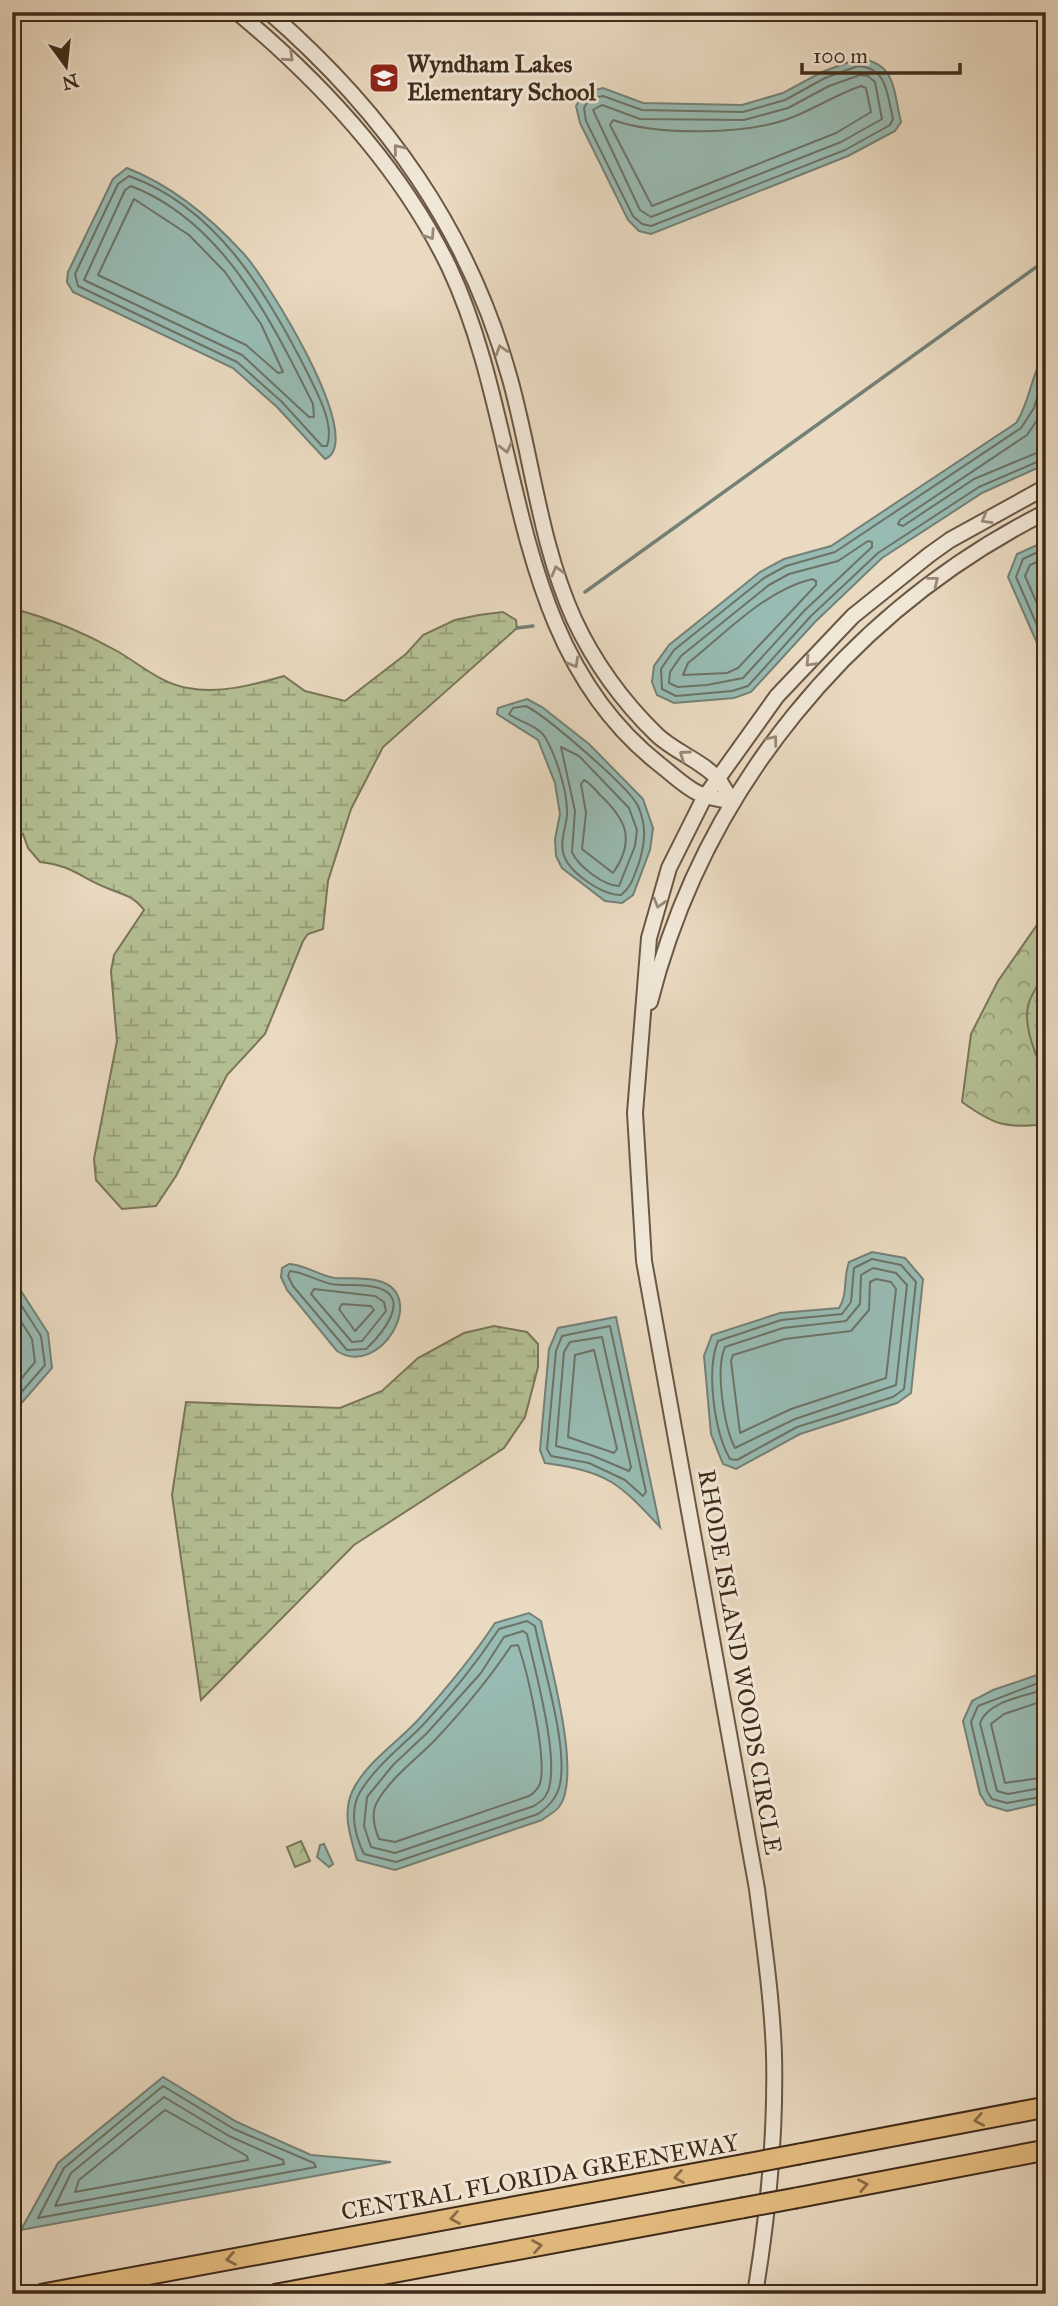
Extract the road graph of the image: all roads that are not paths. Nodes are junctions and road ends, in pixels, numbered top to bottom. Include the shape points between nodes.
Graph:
1 (237, 12) edge
2 (269, 12) edge
3 (1046, 487) edge
4 (1046, 512) edge
5 (717, 778) junction
6 (705, 799) junction
7 (732, 801) junction
8 (640, 1041) junction
9 (1046, 2107) edge
10 (1046, 2150) edge
11 (43, 2294) edge
12 (277, 2294) edge
13 (755, 2294) edge

1 -> 6 street via 304,71 349,120 437,244 486,363 535,573 561,640 588,688 644,753
5 -> 2 street via 659,737 613,685 575,621 551,550 488,306 453,234 384,131 332,70
3 -> 5 street, RHODE ISLAND WOODS CIRCLE via 950,540 853,617 777,696
7 -> 4 street, RHODE ISLAND WOODS CIRCLE via 795,712 874,629 965,558
5 - 6 street, RHODE ISLAND WOODS CIRCLE
5 - 7 street
6 - 7 street
6 -> 8 street, RHODE ISLAND WOODS CIRCLE via 669,868 649,938
7 - 8 street, RHODE ISLAND WOODS CIRCLE via 690,883 663,950
8 - 13 street, RHODE ISLAND WOODS CIRCLE via 635,1113 643,1261 730,1733 768,1977 773,2122
9 -> 11 highway, CENTRAL FLORIDA GREENEWAY, bridge
12 -> 10 highway, bridge

